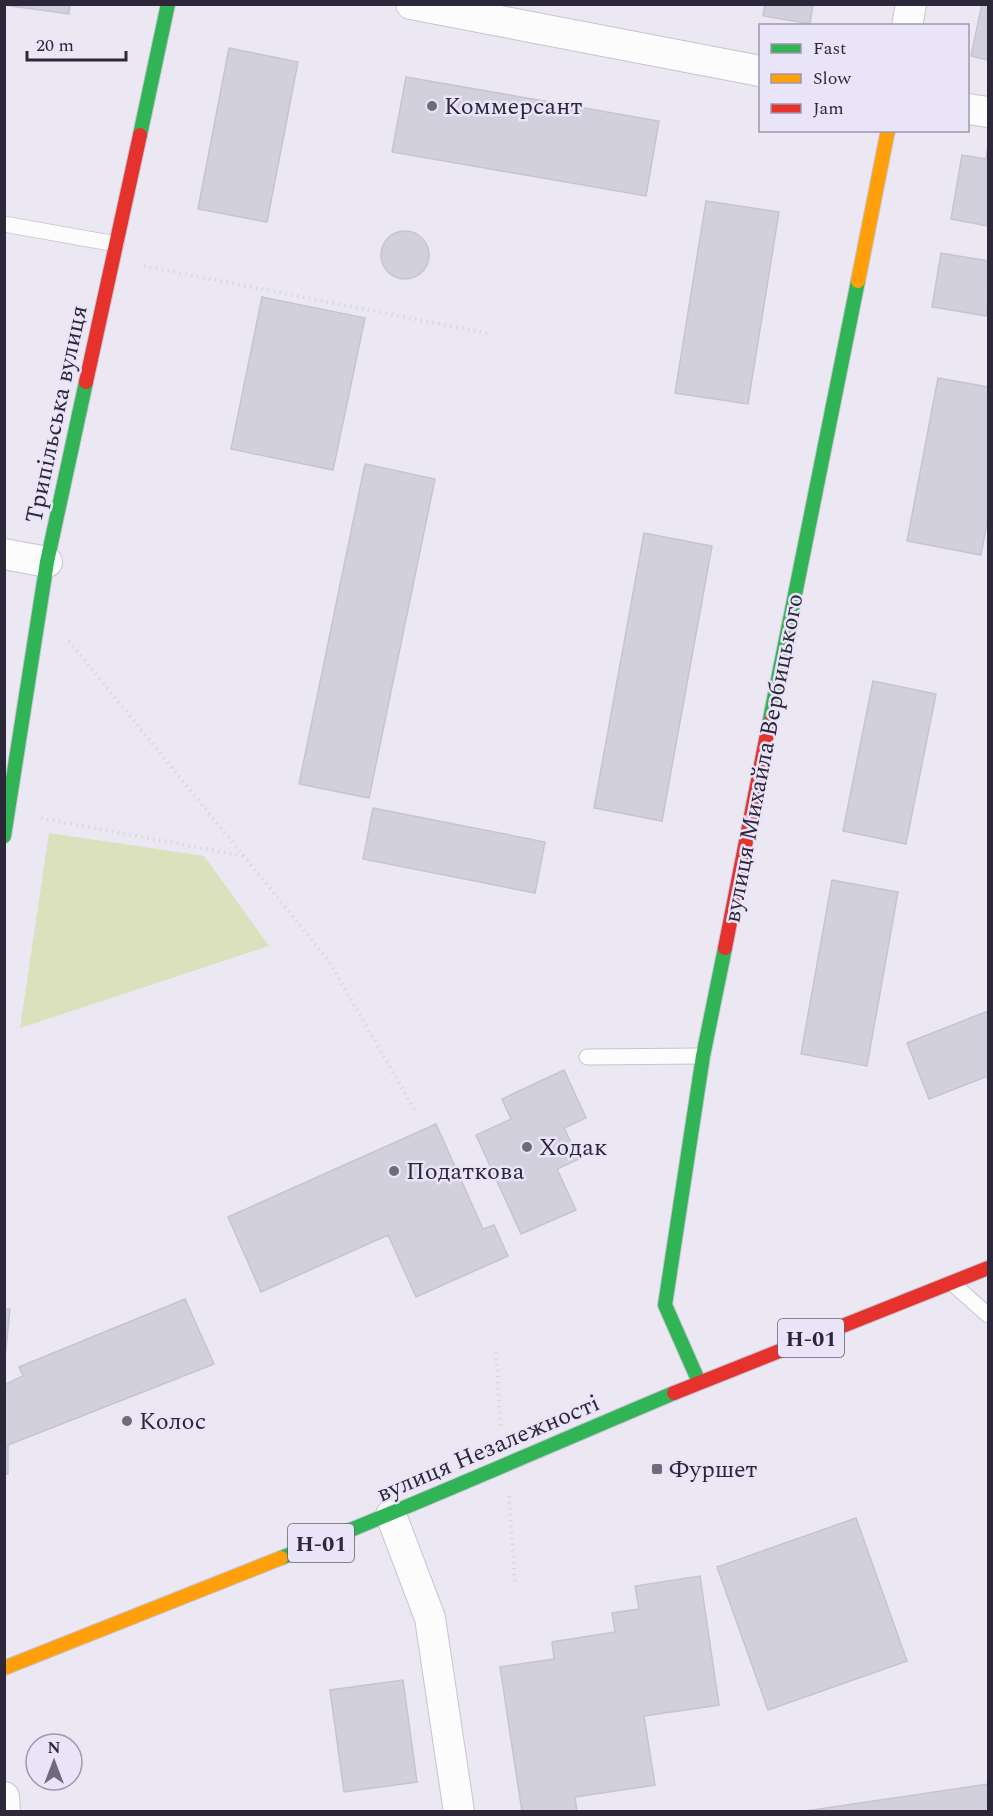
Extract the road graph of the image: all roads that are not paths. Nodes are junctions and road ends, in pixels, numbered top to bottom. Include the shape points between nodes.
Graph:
1 (168, 4) edge
2 (411, 4) edge
3 (910, 4) edge
4 (907, 24) edge
5 (759, 71) edge
6 (969, 109) edge
7 (988, 112) edge
8 (888, 132) edge
9 (4, 224) edge
10 (116, 244) junction
11 (4, 554) edge
12 (46, 562) junction
13 (9, 779) edge
14 (4, 836) edge
15 (703, 1056) junction
16 (587, 1057) dead end
17 (988, 1268) edge
18 (953, 1284) junction
19 (988, 1315) edge
20 (699, 1382) junction
21 (391, 1515) junction
22 (4, 1668) edge
23 (4, 1797) edge
24 (5, 1812) edge
25 (459, 1812) edge

1 - 10 street, Трипільська вулиця
2 - 5 street
3 - 4 street
6 - 7 street
8 - 15 street, вулиця Михайла Вербицького
9 - 10 lane
10 - 12 street, Трипільська вулиця
11 - 12 street
12 - 13 street, Трипільська вулиця
13 - 14 street, Трипільська вулиця
15 - 16 lane
15 - 20 street, вулиця Михайла Вербицького via 664,1305
17 - 18 street, вулиця Незалежності / Н-01
18 - 19 lane
18 - 20 street, вулиця Незалежності / Н-01
20 - 21 street, вулиця Незалежності / Н-01
21 - 22 street, вулиця Незалежності / Н-01
21 - 25 street via 430,1618
23 - 24 street

